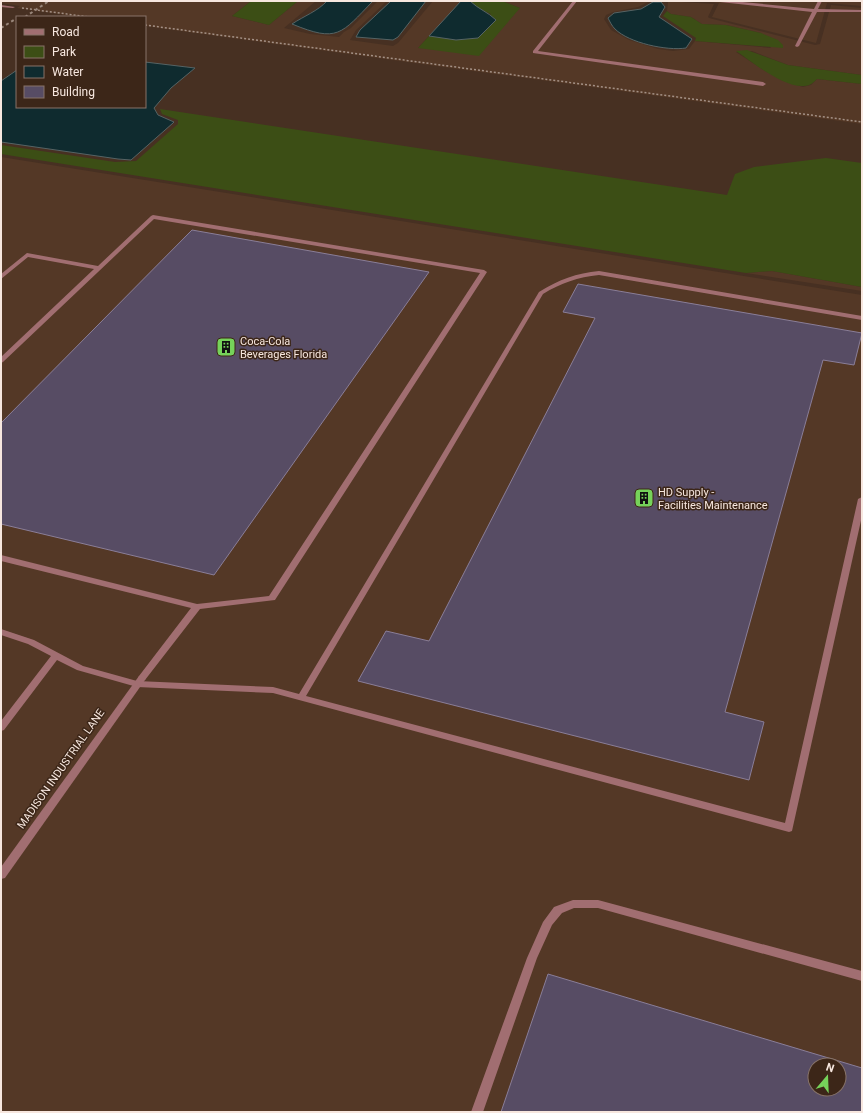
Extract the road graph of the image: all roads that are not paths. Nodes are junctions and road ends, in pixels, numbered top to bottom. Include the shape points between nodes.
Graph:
1 (575, 1) edge
2 (720, 1) edge
3 (820, 1) edge
4 (1, 6) edge
5 (13, 7) road end
6 (816, 10) junction
7 (862, 11) edge
8 (797, 46) dead end
9 (763, 84) dead end
10 (99, 268) junction
11 (1, 277) edge
12 (862, 318) edge
13 (1, 361) edge
14 (862, 499) edge
15 (1, 558) edge
16 (197, 607) junction
17 (1, 632) edge
18 (56, 654) junction
19 (140, 681) junction
20 (301, 697) junction
21 (1, 728) edge
22 (1, 875) edge
23 (862, 976) edge
24 (477, 1112) edge

1 - 9 street via 535,52
2 - 6 street
3 - 6 street
4 - 5 street
6 - 7 street
6 - 8 street
10 - 11 street via 27,255
10 - 13 street
10 - 16 street via 153,217 484,272 272,598
12 - 20 street via 598,273 577,275 541,293
14 - 20 street via 789,828
15 - 16 street
16 - 19 street, MADISON INDUSTRIAL LANE
17 - 18 street
18 - 19 street via 80,668
18 - 21 street
19 - 20 street via 273,690
19 - 22 street, MADISON INDUSTRIAL LANE
23 - 24 street via 598,904 573,904 558,910 548,922 532,958

